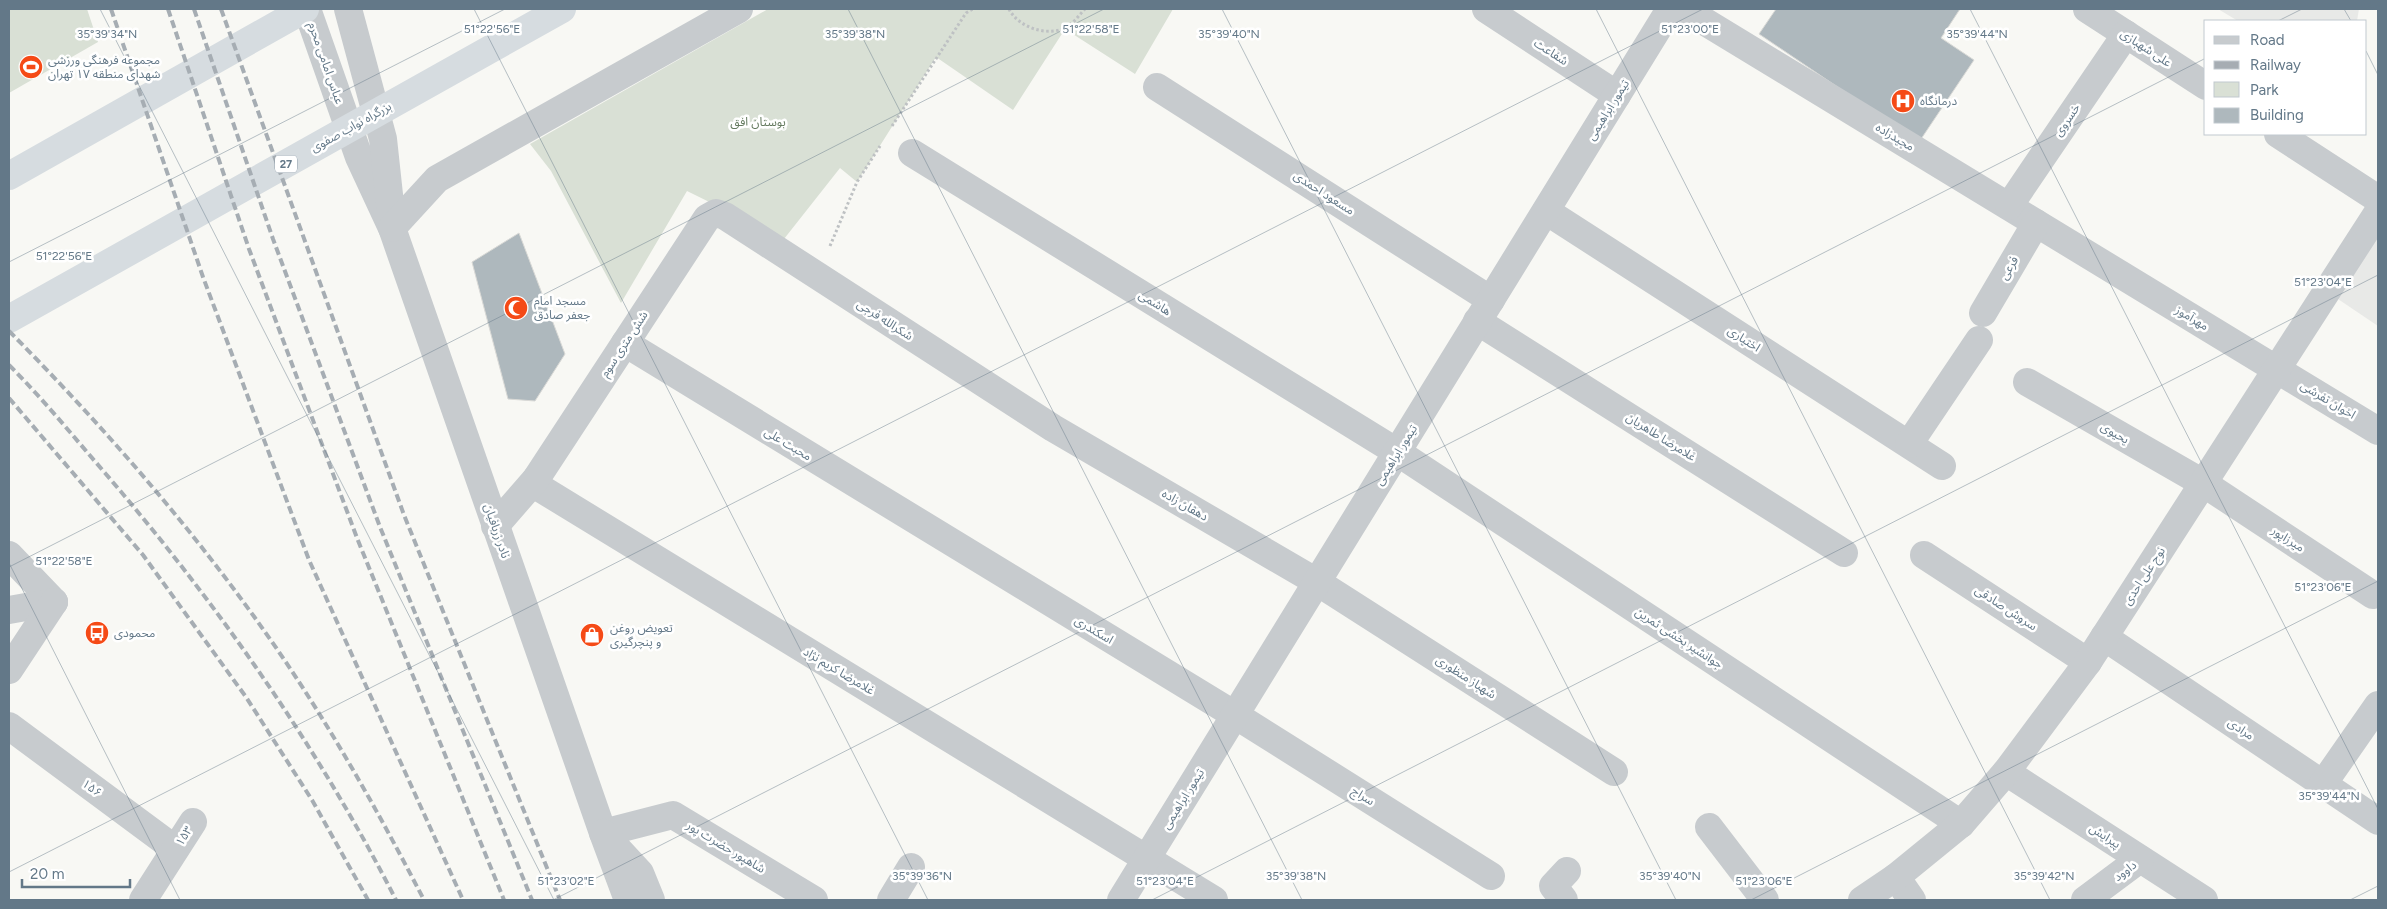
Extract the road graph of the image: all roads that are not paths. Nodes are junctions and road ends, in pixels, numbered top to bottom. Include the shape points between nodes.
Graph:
1 (306, 9) edge
2 (348, 9) edge
3 (562, 9) edge
4 (739, 9) edge
5 (1486, 9) edge
6 (1670, 9) edge
7 (1684, 9) edge
8 (2087, 9) edge
9 (2126, 34) junction
10 (2204, 85) edge
11 (1157, 86) dead end
12 (1617, 95) junction
13 (2280, 135) edge
14 (912, 153) dead end
15 (9, 176) edge
16 (2378, 199) edge
17 (2009, 206) junction
18 (1546, 212) junction
19 (2378, 212) edge
20 (716, 213) joint
21 (2036, 223) junction
22 (392, 228) junction
23 (2106, 265) joint
24 (1484, 310) junction
25 (1983, 314) dead end
26 (9, 319) edge
27 (1979, 340) dead end
28 (625, 343) junction
29 (2278, 370) junction
30 (2027, 382) dead end
31 (1053, 428) joint
32 (2378, 431) edge
33 (1908, 444) junction
34 (1397, 452) junction
35 (1942, 466) dead end
36 (536, 479) junction
37 (2203, 484) junction
38 (495, 526) junction
39 (952, 544) joint
40 (1844, 553) dead end
41 (9, 555) edge
42 (1924, 555) dead end
43 (1317, 582) junction
44 (2373, 596) dead end
45 (54, 602) junction
46 (9, 610) edge
47 (2104, 637) junction
48 (2088, 662) junction
49 (9, 670) edge
50 (2378, 705) edge
51 (1235, 715) junction
52 (9, 726) edge
53 (1614, 772) dead end
54 (2006, 772) junction
55 (2323, 784) junction
56 (2378, 821) edge
57 (193, 822) dead end
58 (1961, 824) junction
59 (1709, 827) dead end
60 (603, 833) junction
61 (175, 849) junction
62 (1147, 859) junction
63 (2140, 859) junction
64 (911, 866) dead end
65 (1491, 876) dead end
66 (1896, 877) junction
67 (143, 900) edge
68 (628, 900) edge
69 (651, 900) edge
70 (814, 900) edge
71 (891, 900) edge
72 (1121, 900) edge
73 (1214, 900) edge
74 (1765, 900) edge
75 (1862, 900) edge
76 (1912, 900) edge
77 (2085, 900) edge
78 (2204, 900) edge

1 - 15 highway
1 - 22 street, عباس امامی محرم via 359,157
2 - 22 street via 382,139
3 - 26 highway, بزرگراه نواب صفوی / 27
4 - 22 street via 437,180
5 - 12 street, شفاعت
6 - 12 street, تیمور ابراهیمی
7 - 17 street, مجیدزاده
8 - 9 street, علی شهبازی
9 - 10 street, علی شهبازی
9 - 17 street, خسروی
11 - 24 street, مسعود احمدی
12 - 18 street, تیمور ابراهیمی
13 - 16 street
14 - 34 street, هاشمی
17 - 21 street, مجیدزاده
18 - 24 street, تیمور ابراهیمی
18 - 33 street, اختیاری
19 - 29 street, نوح علی احدی
20 - 28 street, شش متری سوم via 706,218
20 - 31 street, شکرالله فرجی
21 - 23 street, مجیدزاده
21 - 25 street, فرعی
22 - 38 street, نادر زربافیان
23 - 29 street, مهرآموز
24 - 34 street, تیمور ابراهیمی
24 - 40 street, غلامرضا طاهریان
27 - 33 street
28 - 36 street, شش متری سوم
28 - 39 street, محبت علی
29 - 32 street, اخوان تفرشی
29 - 37 street, نوح علی احدی
30 - 37 street, یحیوی
31 - 43 street, دهقان زاده
33 - 35 street, اختیاری
34 - 43 street, تیمور ابراهیمی
34 - 58 street, جوانشیر بخشی ثمرین
36 - 38 street, شش متری سوم
36 - 62 street, غلامرضا کریم نژاد via 540,488 548,493
37 - 44 street, میرزاپور
37 - 47 street, نوح علی احدی
38 - 60 street, نادر زربافیان
39 - 51 street, اسکندری
41 - 45 street
42 - 48 street, سروش صادقی
43 - 51 street, تیمور ابراهیمی
43 - 53 street, شهباز منظوری
45 - 46 street
45 - 49 street
47 - 48 street, نوح علی احدی
47 - 55 street, مرادی
48 - 54 street, نوح علی احدی
50 - 55 street
51 - 62 street, تیمور ابراهیمی
51 - 65 street, سراج
52 - 61 street, ۱۵۶
54 - 58 street, نوح علی احدی
54 - 63 street, پیرایش
55 - 56 street, مرادی
57 - 61 street, ۱۵۳
58 - 66 street, نوح علی احدی
59 - 74 street
60 - 68 street, نادر زربافیان
60 - 69 street, نادر زربافیان via 640,873
60 - 70 street, شاهپور حضرت پور via 673,815
61 - 67 street, ۱۵۳
62 - 72 street, تیمور ابراهیمی
62 - 73 street, غلامرضا کریم نژاد
63 - 77 street, داوود
63 - 78 street, پیرایش
64 - 71 street
66 - 75 street, نوح علی احدی
66 - 76 street

